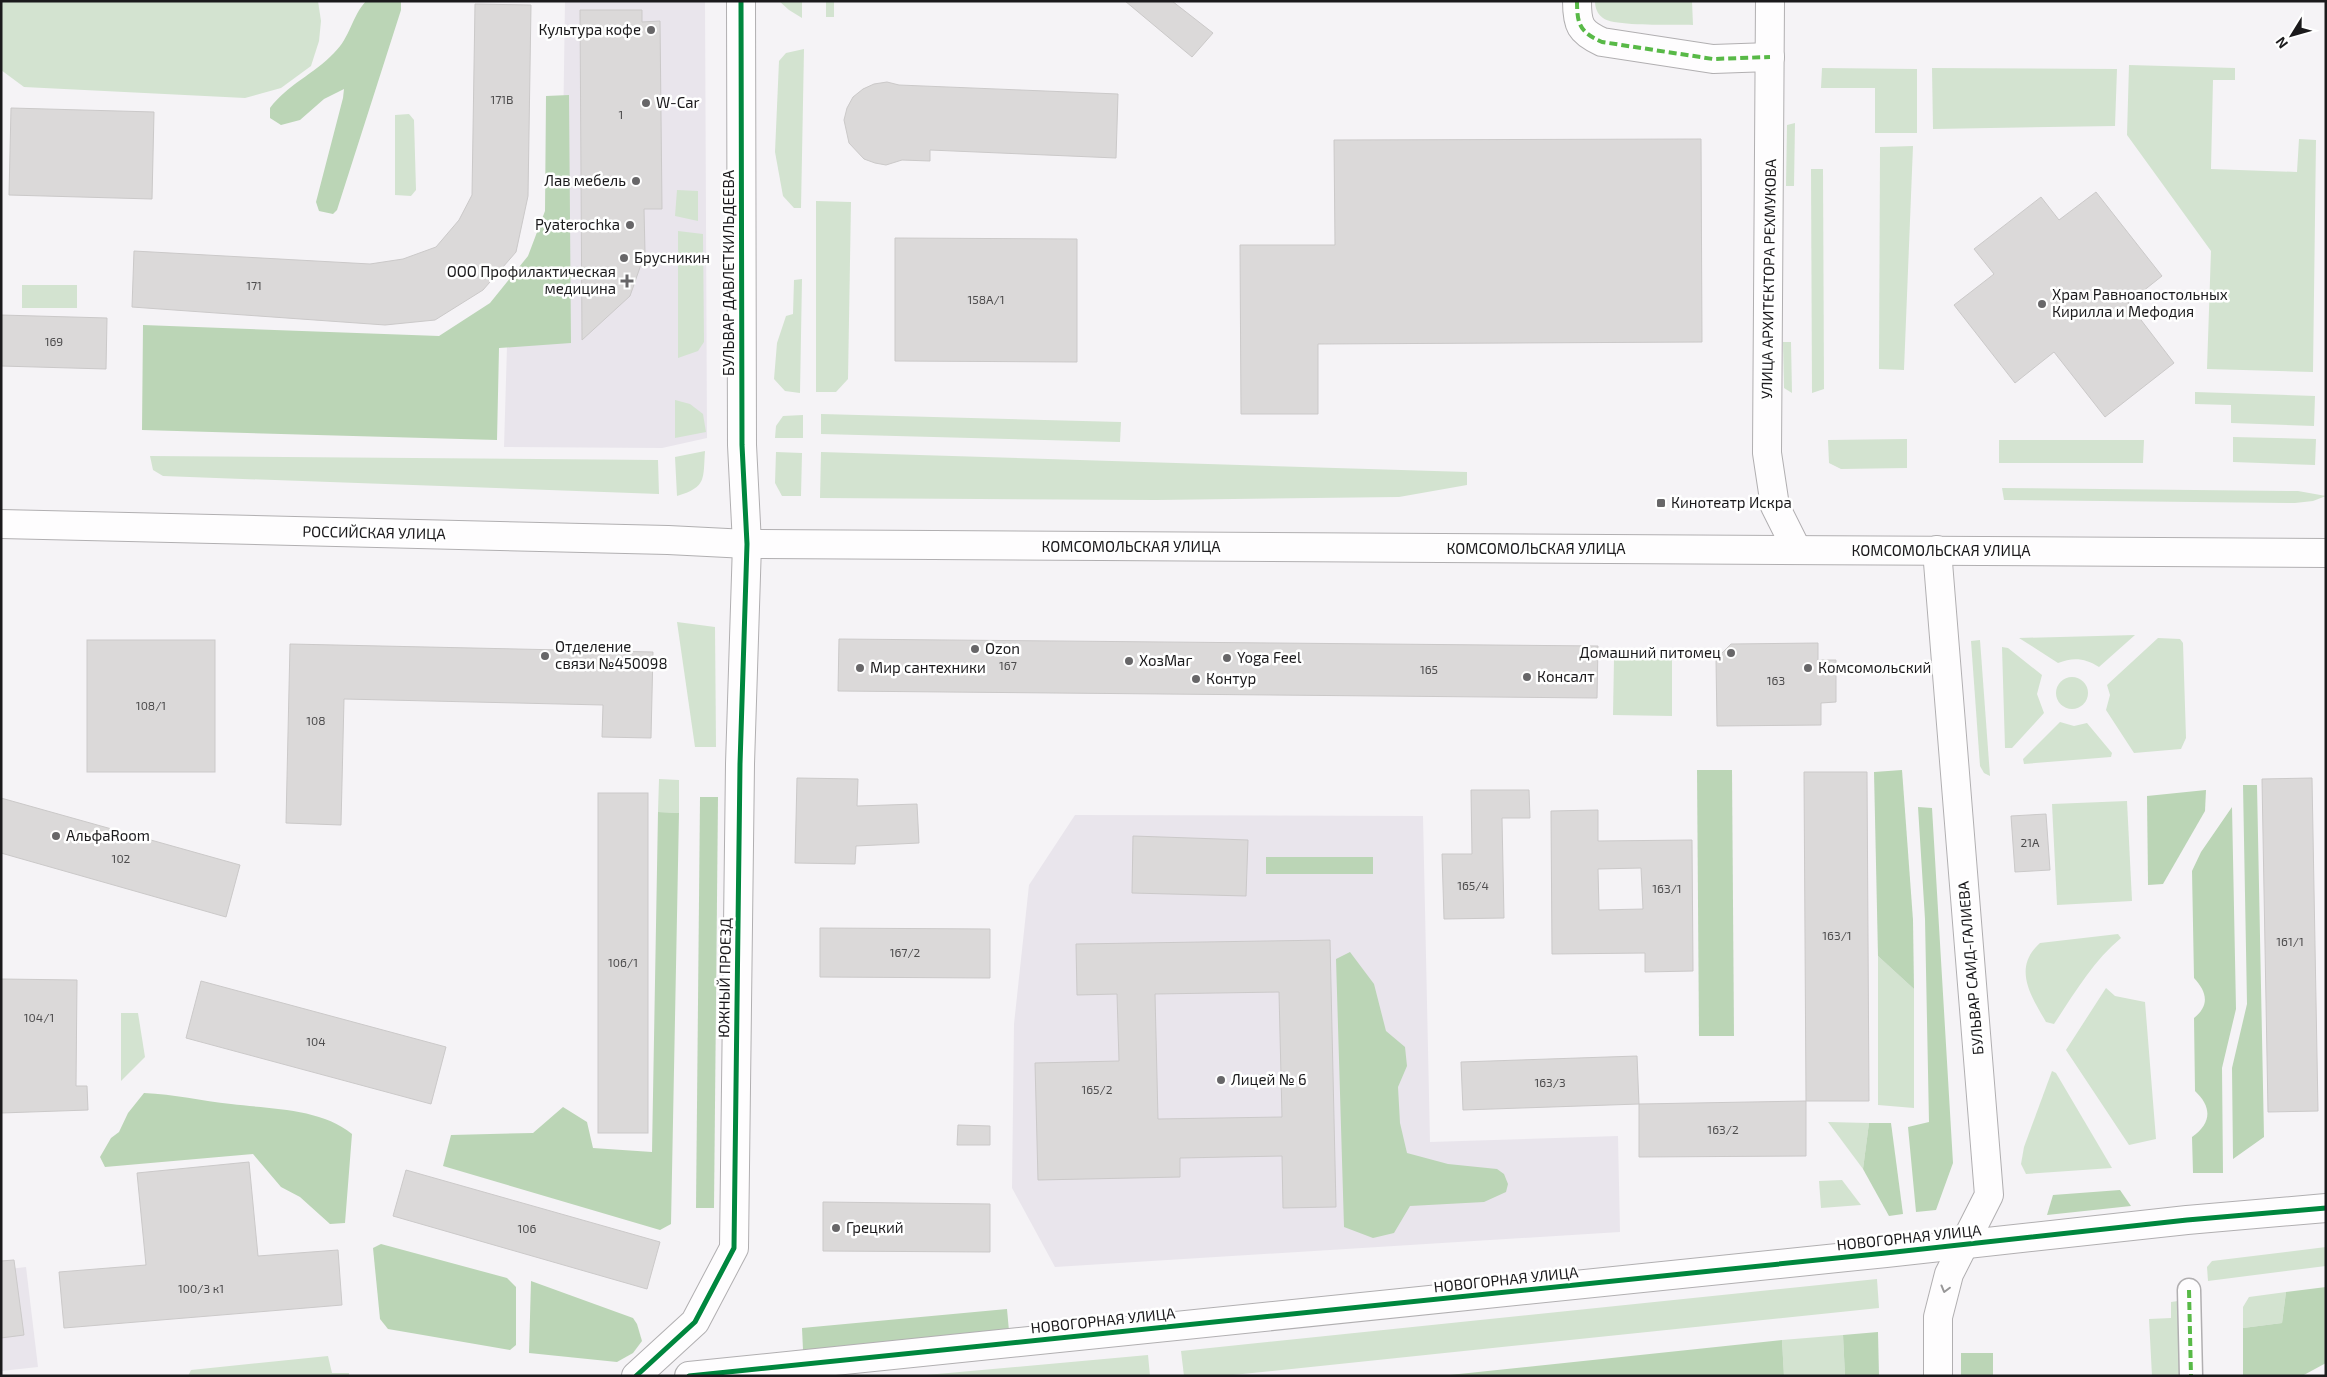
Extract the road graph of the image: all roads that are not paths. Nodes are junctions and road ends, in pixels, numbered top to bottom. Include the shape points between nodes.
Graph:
1 (740, 1) edge
2 (1577, 1) edge
3 (1770, 1) edge
4 (1770, 57) junction
5 (1, 524) edge
6 (747, 544) junction
7 (1797, 550) junction
8 (1937, 550) junction
9 (2326, 553) edge
10 (2326, 1208) edge
11 (1964, 1245) junction
12 (2190, 1290) dead end
13 (636, 1376) edge
14 (689, 1376) edge
15 (1938, 1376) edge
16 (2192, 1376) edge

1 - 6 street, БУЛЬВАР ДАВЛЕТКИЛЬДЕЕВА via 742,445
2 - 4 street via 1577,18 1586,34 1602,42 1713,58
3 - 4 street, УЛИЦА АРХИТЕКТОРА РЕХМУКОВА
4 - 7 street, УЛИЦА АРХИТЕКТОРА РЕХМУКОВА via 1767,453 1775,506
5 - 6 street, РОССИЙСКАЯ УЛИЦА
6 - 7 street, КОМСОМОЛЬСКАЯ УЛИЦА
6 - 13 street, ЮЖНЫЙ ПРОЕЗД via 740,764 734,1248 695,1322
7 - 8 street, КОМСОМОЛЬСКАЯ УЛИЦА
8 - 9 street, КОМСОМОЛЬСКАЯ УЛИЦА
8 - 11 street, БУЛЬВАР САИД-ГАЛИЕВА via 1989,1195
10 - 11 street, НОВОГОРНАЯ УЛИЦА
11 - 14 street, НОВОГОРНАЯ УЛИЦА
11 -> 15 street, БУЛЬВАР САИД-ГАЛИЕВА via 1949,1274 1938,1317
12 - 16 street

